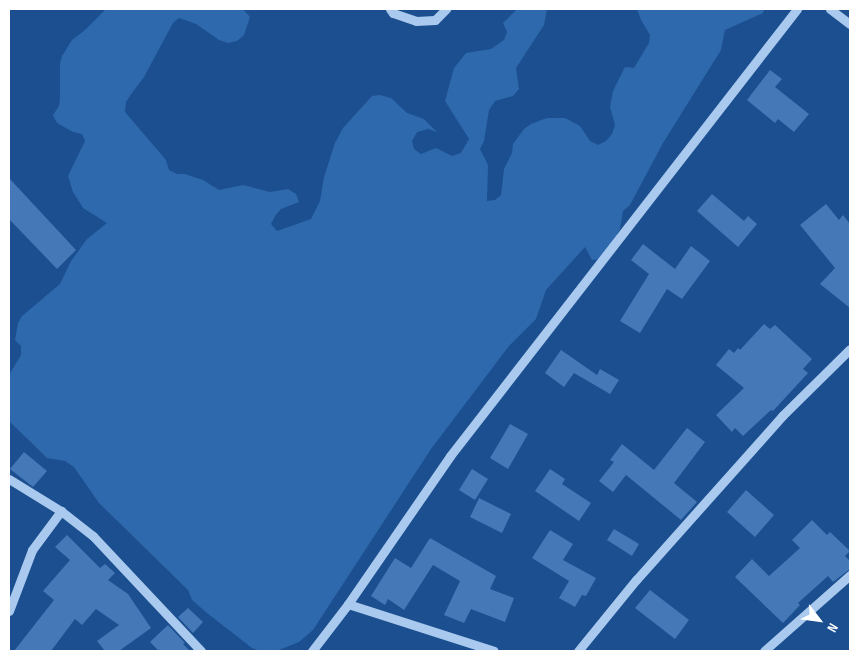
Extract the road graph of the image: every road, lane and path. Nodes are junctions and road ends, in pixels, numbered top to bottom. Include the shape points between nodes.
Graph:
1 (390, 9) edge
2 (446, 9) edge
3 (797, 9) edge
4 (830, 9) edge
5 (850, 24) edge
6 (850, 349) edge
7 (9, 479) edge
8 (61, 511) junction
9 (850, 575) edge
10 (348, 604) junction
11 (9, 610) edge
12 (201, 651) edge
13 (312, 651) edge
14 (494, 651) edge
15 (578, 651) edge
16 (764, 651) edge

1 - 2 street via 416,21 435,20
3 - 10 street via 450,456
4 - 5 street
6 - 15 street via 782,416 636,580
7 - 8 street
8 - 11 street via 32,550
8 - 12 street via 93,536
9 - 16 street
10 - 13 street
10 - 14 street

